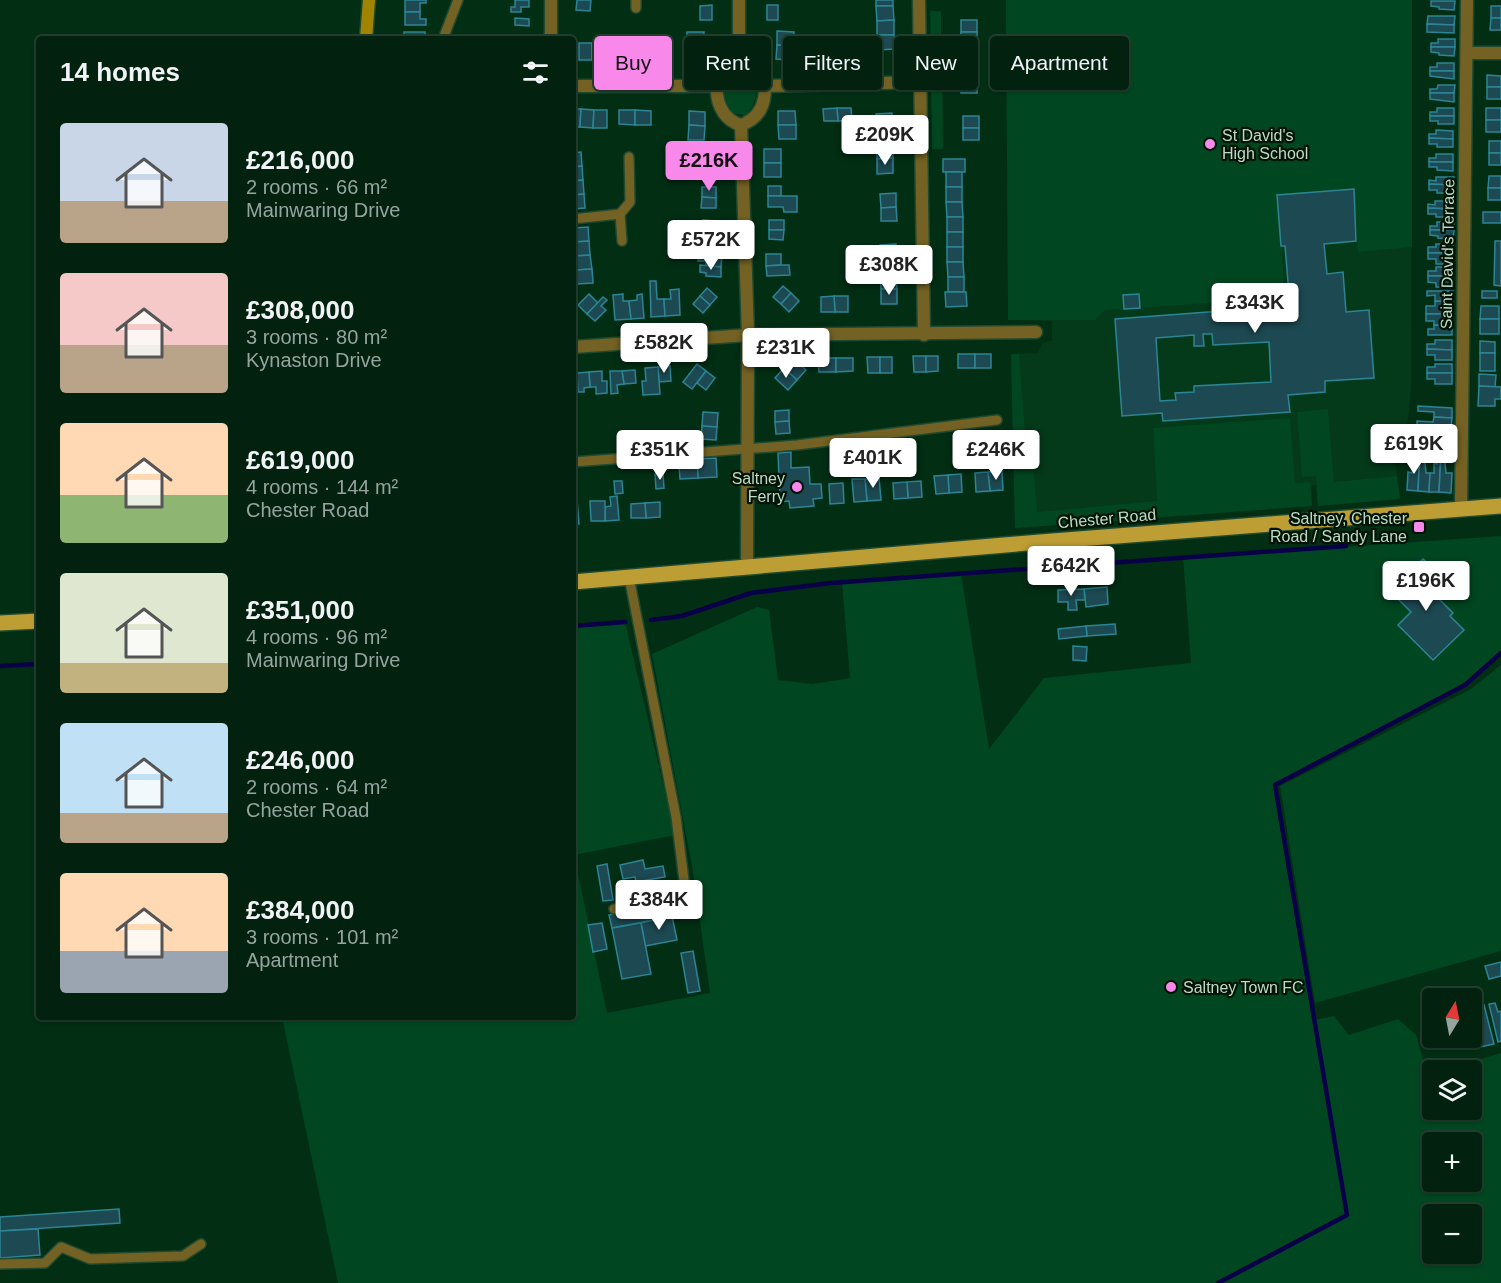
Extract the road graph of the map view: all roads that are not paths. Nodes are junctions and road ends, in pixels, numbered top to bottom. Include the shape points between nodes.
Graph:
1 (369, 0) edge
2 (458, 0) edge
3 (551, 0) edge
4 (739, 0) edge
5 (919, 0) edge
6 (1467, 0) edge
7 (366, 36) edge
8 (444, 36) edge
9 (551, 36) edge
10 (739, 36) edge
11 (919, 36) edge
12 (1467, 53) junction
13 (1501, 53) edge
14 (894, 83) edge
15 (576, 86) edge
16 (684, 86) edge
17 (771, 86) edge
18 (717, 90) edge
19 (765, 90) edge
20 (920, 90) edge
21 (741, 125) junction
22 (629, 158) dead end
23 (621, 214) junction
24 (576, 219) edge
25 (622, 242) dead end
26 (1036, 332) dead end
27 (748, 335) junction
28 (924, 335) junction
29 (576, 347) edge
30 (997, 420) dead end
31 (748, 450) junction
32 (576, 462) edge
33 (1501, 506) edge
34 (1461, 508) junction
35 (747, 566) junction
36 (629, 577) junction
37 (576, 582) edge
38 (36, 621) edge
39 (0, 623) edge
40 (614, 909) dead end
41 (201, 1244) dead end
42 (0, 1264) edge

1 - 7 main road
2 - 8 lane
3 - 9 street
4 - 10 street
5 - 11 street
6 - 12 street, Saint David's Terrace
12 - 13 street
12 - 34 street, Saint David's Terrace
14 - 17 street
15 - 16 street
18 - 21 street via 731,121
19 - 21 street via 756,116
20 - 28 street
21 - 27 street
22 - 23 lane via 630,202
23 - 24 lane
23 - 25 lane
26 - 28 street
27 - 28 street
27 - 29 street
27 - 31 street
30 - 31 lane
31 - 32 lane
31 - 35 street
33 - 34 main road, Chester Road
34 - 35 main road, Chester Road
35 - 36 main road, Chester Road
36 - 37 main road, Chester Road
36 - 40 lane via 676,817 684,880 681,891 672,897
38 - 39 main road
41 - 42 lane via 183,1257 90,1259 61,1247 45,1263

